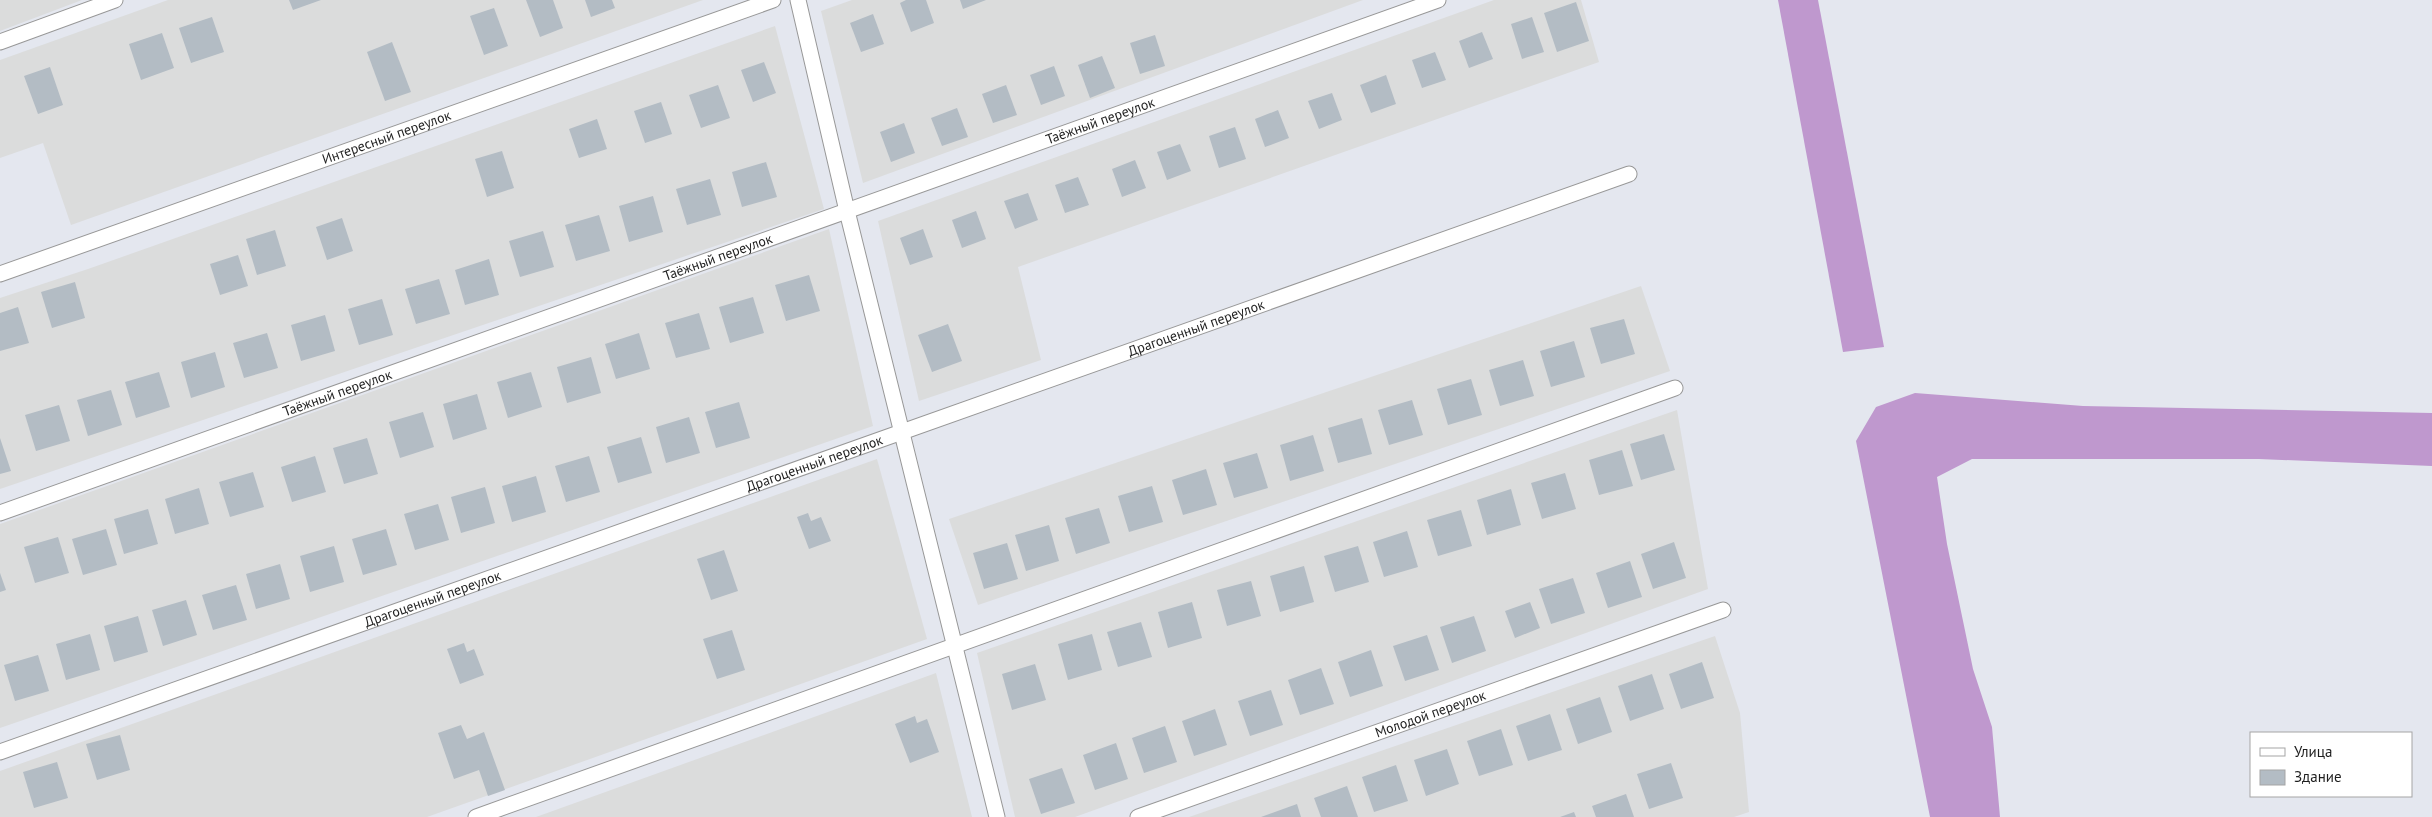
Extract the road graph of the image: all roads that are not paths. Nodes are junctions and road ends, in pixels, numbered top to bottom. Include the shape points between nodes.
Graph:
1 (115, 0) edge
2 (773, 0) edge
3 (798, 0) edge
4 (1438, 0) edge
5 (0, 42) edge
6 (1628, 174) dead end
7 (847, 211) junction
8 (0, 274) edge
9 (1675, 388) dead end
10 (902, 432) junction
11 (0, 514) edge
12 (1724, 610) dead end
13 (956, 646) junction
14 (0, 752) edge
15 (476, 817) edge
16 (997, 817) edge
17 (1138, 817) edge

1 - 5 street
2 - 8 street, Интересный переулок
3 - 7 street
4 - 7 street, Таёжный переулок
6 - 10 street, Драгоценный переулок
7 - 10 street
7 - 11 street, Таёжный переулок
9 - 13 street
10 - 13 street
10 - 14 street, Драгоценный переулок
12 - 17 street, Молодой переулок
13 - 15 street
13 - 16 street

